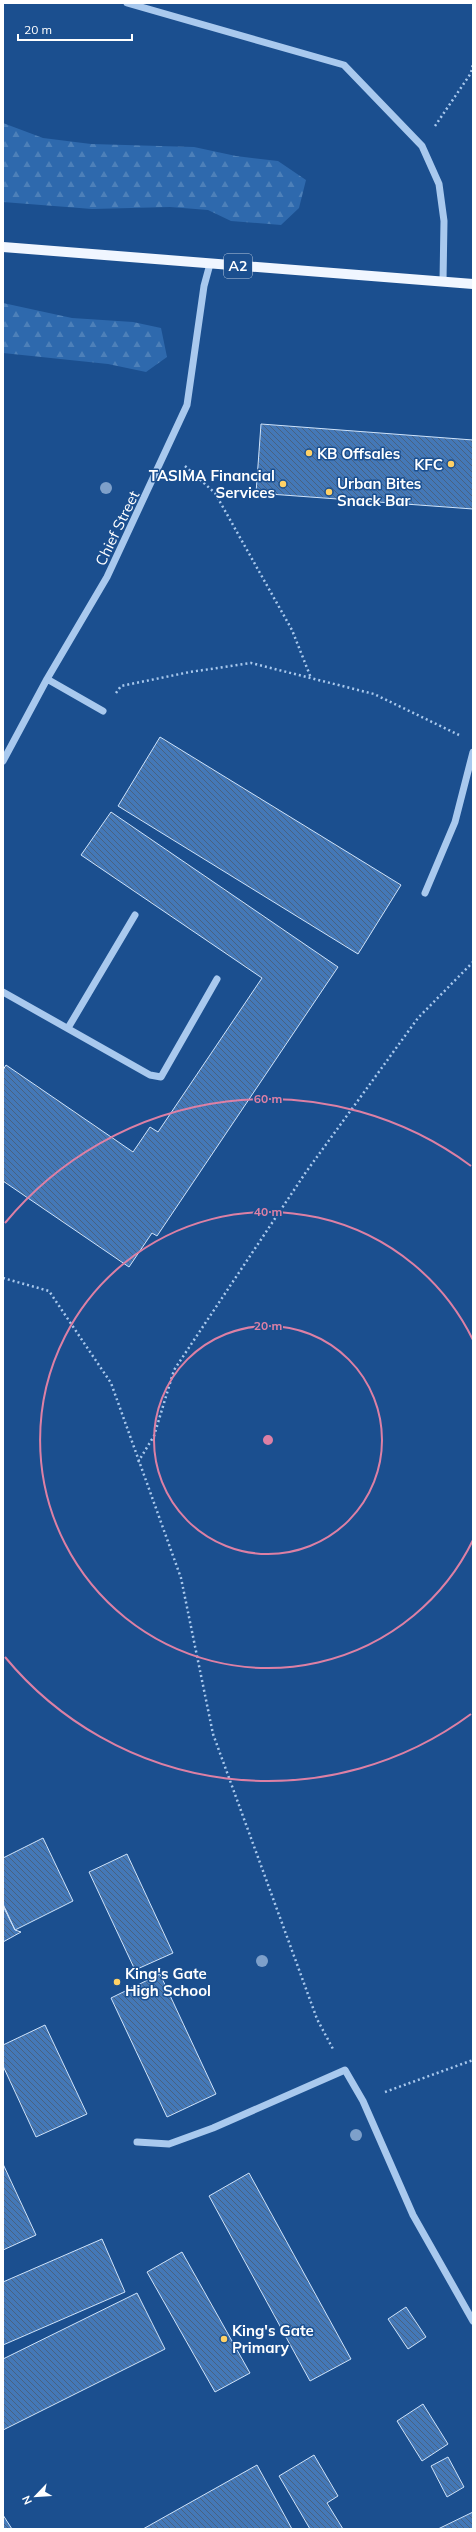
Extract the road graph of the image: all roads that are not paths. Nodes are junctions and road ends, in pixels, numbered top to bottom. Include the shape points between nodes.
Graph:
1 (127, 3) edge
2 (3, 247) edge
3 (210, 264) junction
4 (443, 282) junction
5 (473, 284) edge
6 (47, 679) junction
7 (103, 711) road end
8 (473, 752) edge
9 (3, 762) edge
10 (425, 893) dead end
11 (135, 915) dead end
12 (217, 979) dead end
13 (3, 992) edge
14 (68, 1028) junction
15 (137, 2142) dead end
16 (473, 2321) edge

1 - 4 street via 344,65 422,146 439,184 444,221
2 - 3 main road, A2
3 - 4 main road, A2
3 - 6 street, Chief Street via 204,286 187,405 107,577
4 - 5 main road, A2
6 - 7 street
6 - 9 street, Chief Street
8 - 10 street via 455,822
11 - 14 street
12 - 14 street via 161,1077 150,1075
13 - 14 street
15 - 16 street via 169,2144 214,2128 345,2070 363,2101 413,2215

